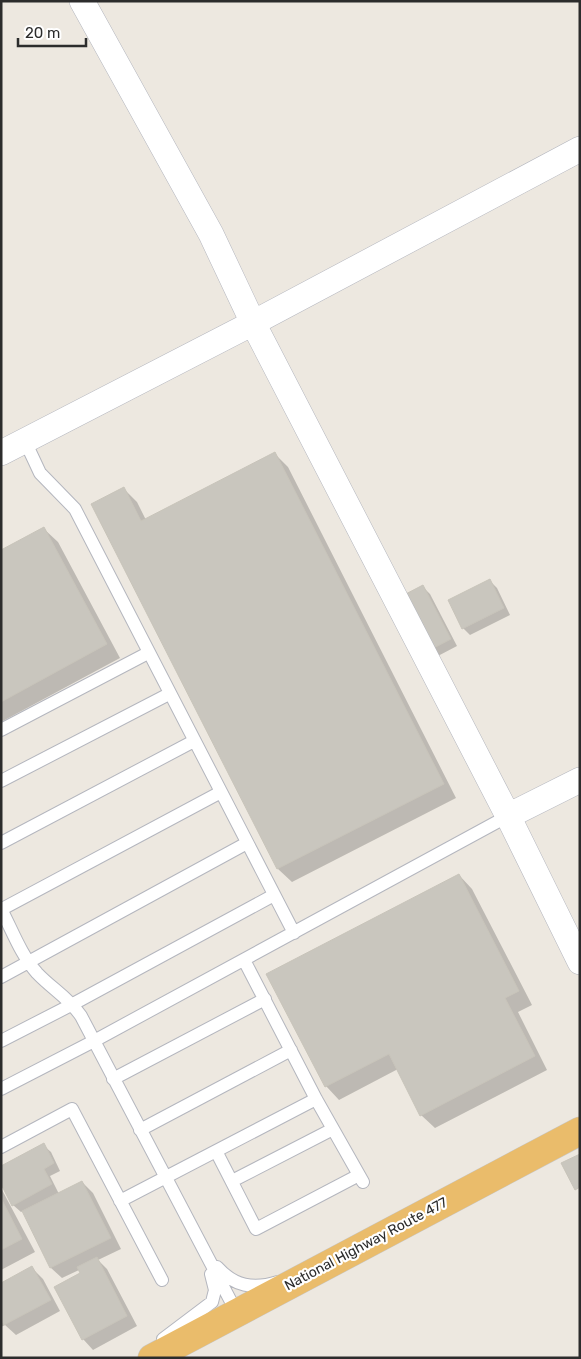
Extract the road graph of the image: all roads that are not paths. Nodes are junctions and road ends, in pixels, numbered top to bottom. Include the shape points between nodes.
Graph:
1 (82, 1) edge
2 (580, 149) edge
3 (253, 323) junction
4 (25, 441) junction
5 (1, 453) edge
6 (148, 652) junction
7 (170, 694) junction
8 (1, 730) edge
9 (194, 741) junction
10 (580, 780) edge
11 (1, 781) edge
12 (220, 792) junction
13 (508, 816) junction
14 (1, 843) edge
15 (247, 843) junction
16 (274, 895) junction
17 (1, 909) edge
18 (294, 933) junction
19 (244, 960) junction
20 (580, 962) edge
21 (28, 963) junction
22 (1, 977) edge
23 (265, 999) junction
24 (73, 1004) junction
25 (1, 1041) edge
26 (94, 1042) junction
27 (291, 1050) junction
28 (113, 1079) junction
29 (1, 1089) edge
30 (316, 1099) junction
31 (333, 1128) junction
32 (140, 1130) junction
33 (580, 1131) edge
34 (1, 1147) edge
35 (216, 1151) junction
36 (165, 1177) junction
37 (232, 1181) junction
38 (120, 1201) junction
39 (203, 1249) junction
40 (326, 1266) junction
41 (162, 1280) dead end
42 (237, 1313) junction
43 (139, 1358) edge
44 (152, 1358) edge

1 - 3 street via 211,234
2 - 3 street
3 - 4 street
3 - 13 street
4 - 5 street
4 - 6 lane via 40,473 74,509
6 - 7 lane
6 - 8 lane
7 - 9 lane
7 - 11 lane
9 - 12 lane
9 - 14 lane
10 - 13 street
12 - 15 lane
12 - 17 lane
13 - 18 lane
13 - 20 street
15 - 16 lane
15 - 21 lane
16 - 18 lane
16 - 24 lane
17 - 21 lane
18 - 19 lane
19 - 23 lane
19 - 26 lane
21 - 22 lane
21 - 24 lane
23 - 27 lane
23 - 28 lane
24 - 25 lane
24 - 26 lane
26 - 28 lane
26 - 29 lane
27 - 30 lane
27 - 32 lane
28 - 32 lane
30 - 31 lane
30 - 35 lane
31 - 37 lane
31 - 37 lane via 361,1178 256,1229
32 - 36 lane
33 - 40 highway, National Highway Route 477
34 - 38 lane via 72,1109
35 - 36 lane
35 - 37 lane
36 - 38 lane
36 - 39 lane
38 - 41 lane
39 - 40 lane via 231,1280 244,1285 272,1284
39 - 42 lane
39 - 43 lane via 215,1290 212,1302
40 - 42 highway, National Highway Route 477
42 - 44 highway, National Highway Route 477

